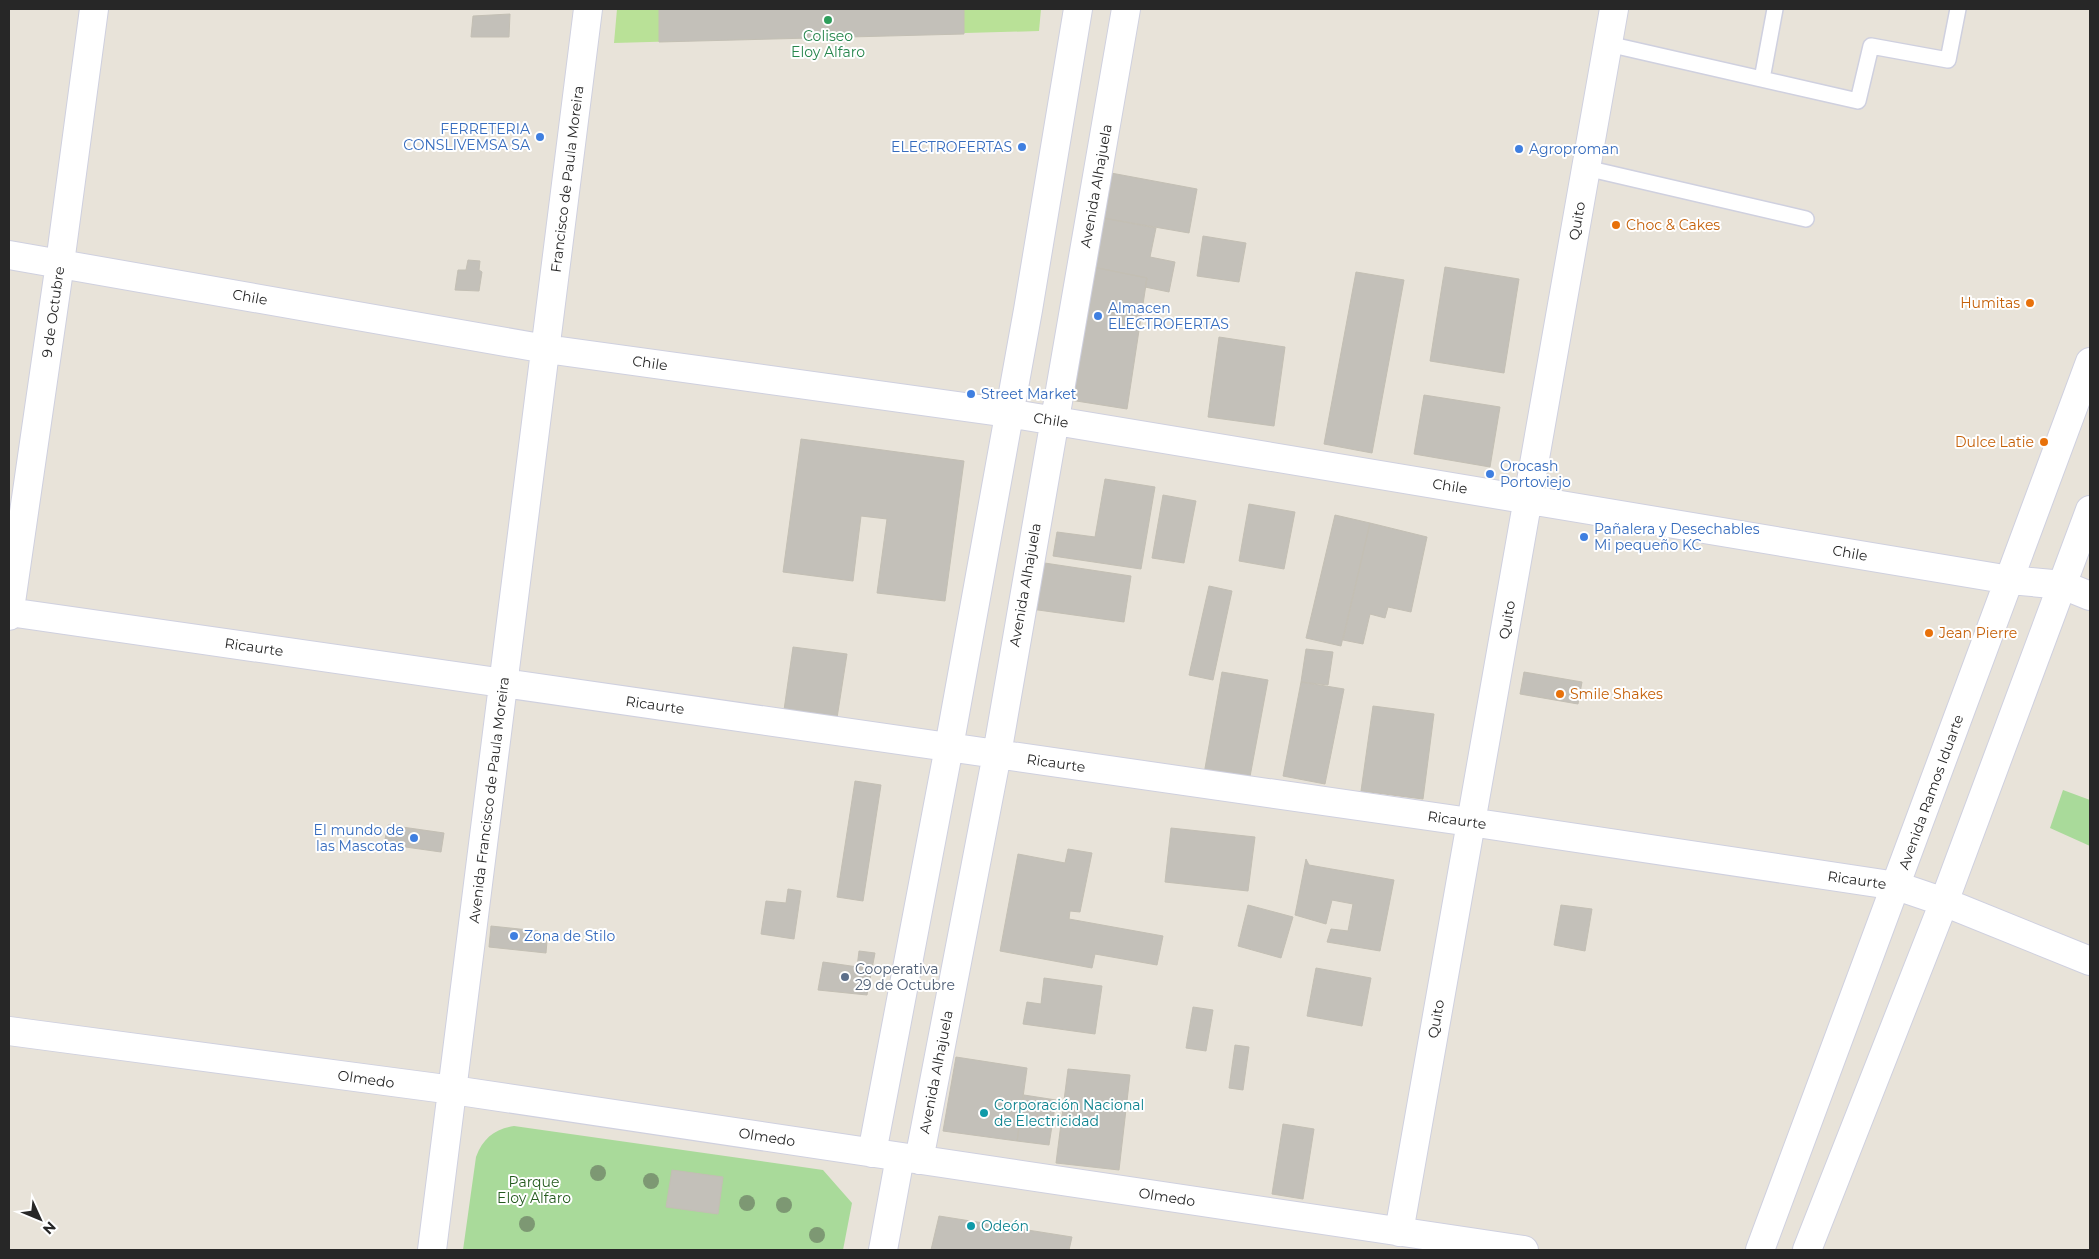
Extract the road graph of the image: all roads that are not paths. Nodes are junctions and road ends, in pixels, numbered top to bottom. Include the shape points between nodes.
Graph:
1 (94, 9) edge
2 (588, 9) edge
3 (1078, 9) edge
4 (1126, 9) edge
5 (1614, 9) edge
6 (1775, 9) edge
7 (1958, 9) edge
8 (1608, 44) junction
9 (1762, 79) junction
10 (1586, 168) junction
11 (1806, 219) dead end
12 (9, 255) edge
13 (60, 263) junction
14 (546, 349) junction
15 (2090, 362) edge
16 (1008, 413) junction
17 (1053, 420) junction
18 (1528, 499) junction
19 (2090, 510) edge
20 (2010, 580) junction
21 (2063, 585) junction
22 (2090, 596) edge
23 (9, 612) edge
24 (9, 616) edge
25 (504, 683) junction
26 (949, 747) junction
27 (996, 754) junction
28 (1470, 822) junction
29 (1897, 886) junction
30 (1944, 902) junction
31 (2090, 961) edge
32 (9, 1032) edge
33 (453, 1090) junction
34 (872, 1153) junction
35 (909, 1158) junction
36 (1399, 1232) junction
37 (432, 1250) edge
38 (883, 1250) edge
39 (1524, 1250) edge
40 (1760, 1250) edge
41 (1807, 1250) edge

1 - 13 street, 9 de Octubre
2 - 14 street, Francisco de Paula Moreira
3 - 16 street
4 - 17 street, Avenida Alhajuela
5 - 8 street, Quito
6 - 9 lane
7 - 9 lane via 1948,60 1871,46 1858,101
8 - 9 lane
8 - 10 street, Quito
10 - 11 lane
10 - 18 street, Quito
12 - 13 street, Chile
13 - 14 street, Chile
13 - 23 street, 9 de Octubre
14 - 16 street, Chile
14 - 25 street, Avenida Francisco de Paula Moreira
15 - 20 street, Avenida Ramos Iduarte
16 - 17 street, Chile
16 - 26 street
17 - 18 street, Chile
17 - 27 street, Avenida Alhajuela
18 - 20 street, Chile
18 - 28 street, Quito
19 - 21 street
20 - 21 street, Chile
20 - 29 street, Avenida Ramos Iduarte
21 - 22 street, Chile
21 - 30 street
23 - 24 street, 9 de Octubre
23 - 25 street, Ricaurte
25 - 26 street, Ricaurte
25 - 33 street, Avenida Francisco de Paula Moreira
26 - 27 street, Ricaurte
26 - 34 street
27 - 28 street, Ricaurte
27 - 35 street, Avenida Alhajuela
28 - 29 street, Ricaurte
28 - 36 street, Quito
29 - 30 street, Ricaurte
29 - 40 street, Avenida Ramos Iduarte
30 - 31 street, Ricaurte
30 - 41 street
32 - 33 street, Olmedo
33 - 34 street, Olmedo
33 - 37 street, Avenida Francisco de Paula Moreira
34 - 35 street, Olmedo
35 - 36 street, Olmedo
35 - 38 street, Avenida Alhajuela
36 - 39 street, Olmedo

